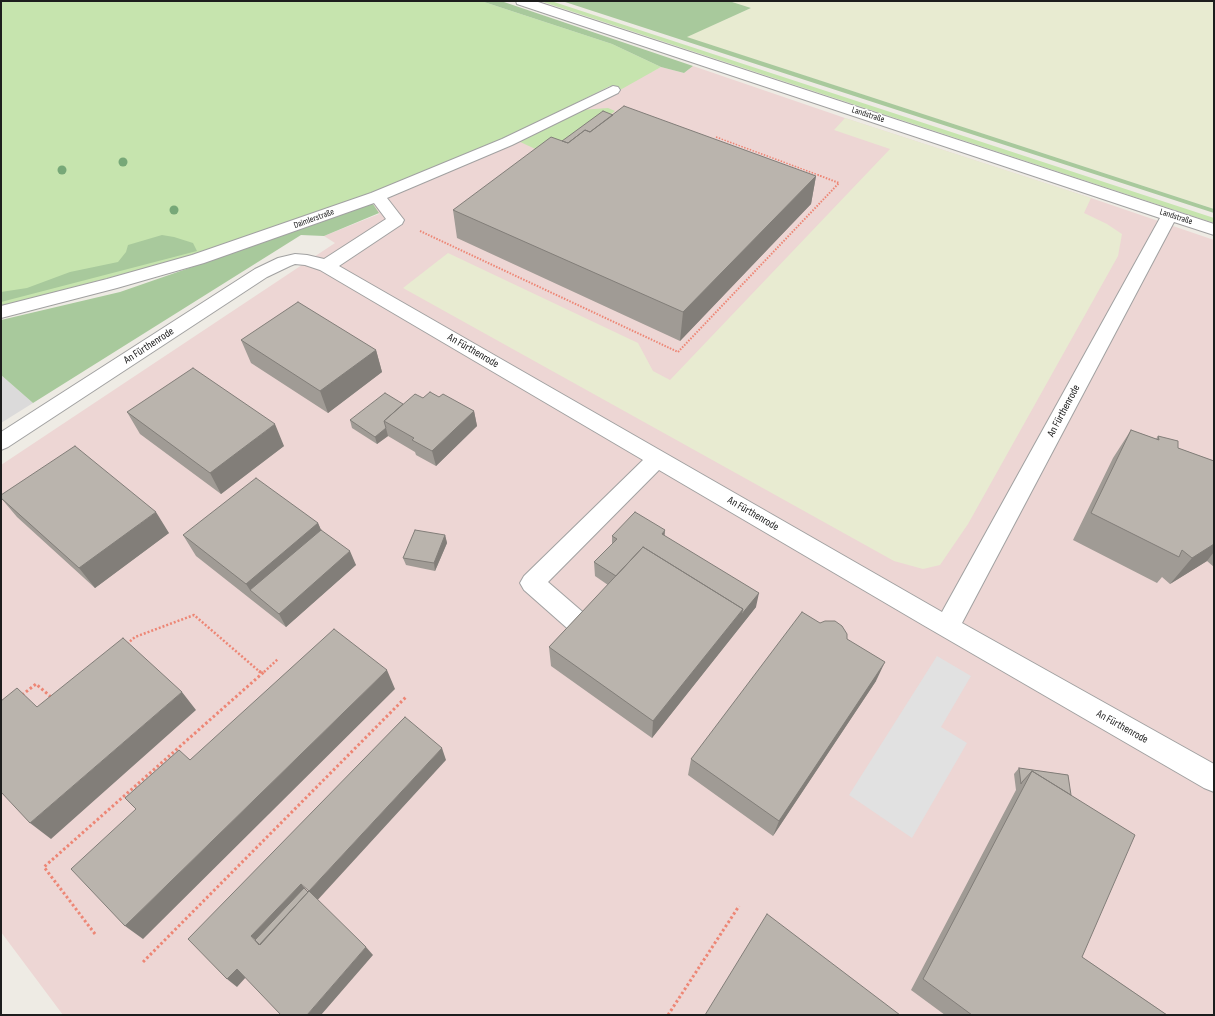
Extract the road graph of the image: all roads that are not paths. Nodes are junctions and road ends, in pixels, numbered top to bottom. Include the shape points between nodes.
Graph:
1 (522, 1) edge
2 (613, 90) dead end
3 (377, 196) junction
4 (1170, 215) junction
5 (1214, 230) edge
6 (326, 266) junction
7 (1, 312) edge
8 (1, 442) edge
9 (657, 459) junction
10 (576, 621) edge
11 (947, 627) junction
12 (1214, 778) edge

1 - 4 street, Landstraße
2 - 3 street, Daimlerstraße via 507,142
3 - 6 street via 396,220
3 - 7 street, Daimlerstraße via 198,259
4 - 5 street, Landstraße
4 - 11 street, An Fürthenrode
6 - 8 street, An Fürthenrode via 295,259 267,269
6 - 9 street, An Fürthenrode
9 - 10 street via 532,584
9 - 11 street, An Fürthenrode
11 - 12 street, An Fürthenrode

